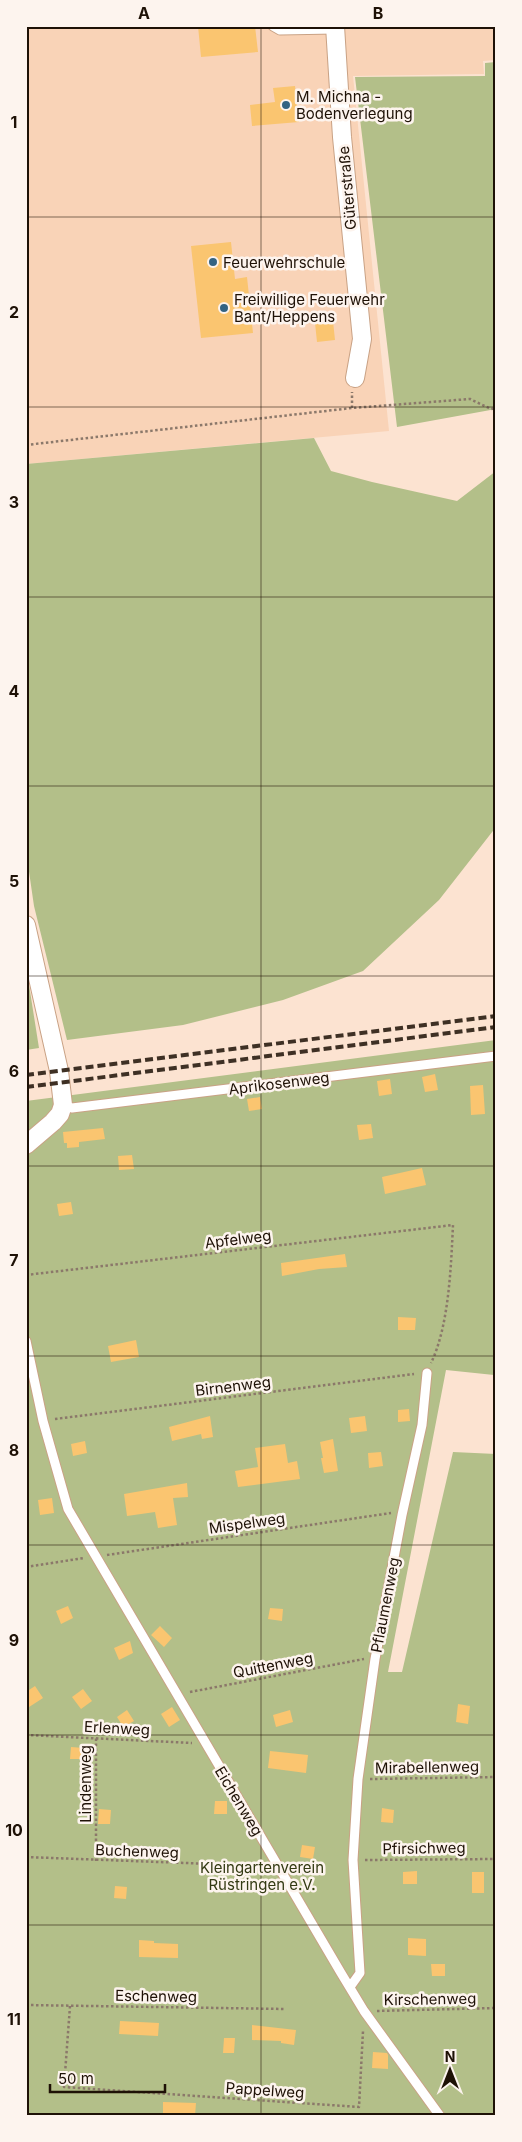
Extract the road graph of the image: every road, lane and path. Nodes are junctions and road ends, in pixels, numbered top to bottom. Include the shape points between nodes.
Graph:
1 (274, 26) edge
2 (335, 27) edge
3 (302, 28) edge
4 (355, 378) dead end
5 (496, 408) edge
6 (26, 445) edge
7 (26, 925) edge
8 (496, 1056) edge
9 (63, 1105) junction
10 (26, 1145) edge
11 (26, 1275) edge
12 (26, 1341) edge
13 (426, 1373) junction
14 (43, 1421) junction
15 (402, 1515) junction
16 (96, 1556) junction
17 (26, 1567) edge
18 (375, 1659) junction
19 (176, 1695) junction
20 (26, 1735) edge
21 (96, 1738) junction
22 (206, 1744) junction
23 (496, 1777) edge
24 (358, 1779) junction
25 (26, 1857) edge
26 (496, 1859) edge
27 (353, 1860) junction
28 (96, 1861) junction
29 (277, 1864) junction
30 (350, 1987) junction
31 (26, 2005) edge
32 (70, 2006) junction
33 (496, 2008) edge
34 (285, 2009) dead end
35 (364, 2011) junction
36 (440, 2116) edge

1 - 3 lane via 280,30
2 - 3 lane
2 - 4 street, Güterstraße via 362,340
5 - 6 path via 470,399 352,408
7 - 9 street via 59,1071
8 - 9 lane, Aprikosenweg via 72,1108
9 - 10 street via 56,1118
11 - 13 path, Apfelweg via 453,1225 450,1279 438,1350
12 - 14 lane, Eichenweg
13 - 14 path, Birnenweg
13 - 15 lane, Pflaumenweg via 422,1425
14 - 16 lane, Eichenweg via 68,1509
15 - 16 path, Mispelweg via 390,1513
15 - 18 lane, Pflaumenweg
16 - 17 path
16 - 19 lane, Eichenweg
18 - 19 path, Quittenweg
18 - 24 lane, Pflaumenweg
19 - 22 lane, Eichenweg
20 - 21 path, Erlenweg
21 - 22 path, Erlenweg
21 - 28 path, Lindenweg
22 - 29 lane, Eichenweg
23 - 24 path, Mirabellenweg
24 - 27 lane, Pflaumenweg
25 - 28 path, Buchenweg
26 - 27 path, Pfirsichweg
27 - 30 lane, Pflaumenweg via 360,1973
28 - 29 path, Buchenweg
29 - 30 lane, Eichenweg
30 - 35 lane, Eichenweg
31 - 32 path, Eschenweg
32 - 34 path, Eschenweg
32 - 35 path, Pappelweg via 64,2087 359,2107
33 - 35 path, Kirschenweg
35 - 36 lane, Eichenweg

